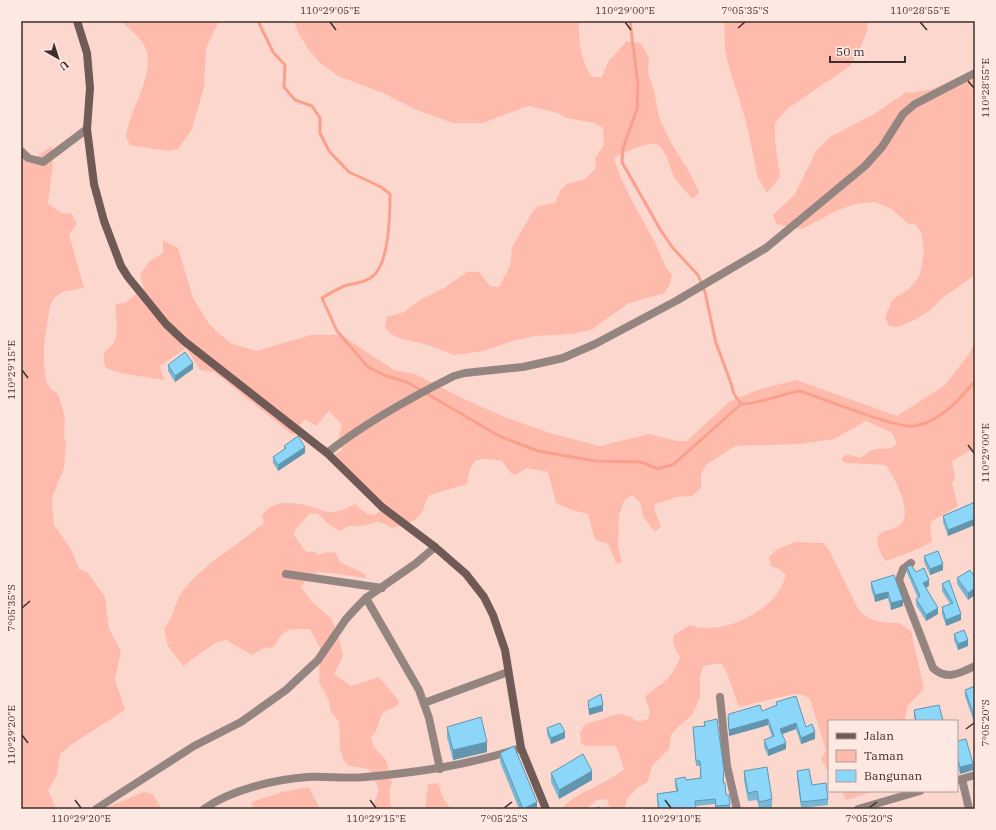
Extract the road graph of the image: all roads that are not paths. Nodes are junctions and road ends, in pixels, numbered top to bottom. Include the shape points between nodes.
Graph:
1 (77, 21) edge
2 (975, 73) edge
3 (87, 129) junction
4 (21, 151) edge
5 (327, 453) junction
6 (435, 547) junction
7 (911, 563) dead end
8 (286, 574) dead end
9 (382, 588) junction
10 (366, 598) junction
11 (975, 666) edge
12 (508, 672) junction
13 (720, 697) dead end
14 (424, 703) junction
15 (521, 748) junction
16 (440, 769) junction
17 (975, 774) edge
18 (960, 780) edge
19 (917, 792) edge
20 (96, 809) edge
21 (204, 809) edge
22 (546, 809) edge
23 (737, 809) edge
24 (858, 809) edge
25 (969, 809) edge

1 - 3 main road via 87,53 90,88
2 - 5 street via 915,104 903,114 882,147 865,166 766,248 676,301 564,358 504,370 454,376 371,422
3 - 4 street via 43,162 28,158
3 - 5 main road via 94,184 104,221 121,266 128,277 166,324 184,341
5 - 6 main road via 382,507
6 - 9 street
6 - 12 main road via 466,574 484,597 505,650
7 - 11 street via 903,569 899,580 933,668 942,675 949,676
8 - 9 street
9 - 10 street
10 - 14 street via 406,666
10 - 20 street via 346,618 318,660 286,690 241,722 194,746
12 - 14 street
12 - 15 main road
13 - 23 street via 727,766
14 - 16 street
15 - 16 street
15 - 22 main road
16 - 21 street via 364,777 284,779 227,796
17 - 18 street
18 - 25 street
19 - 24 street

